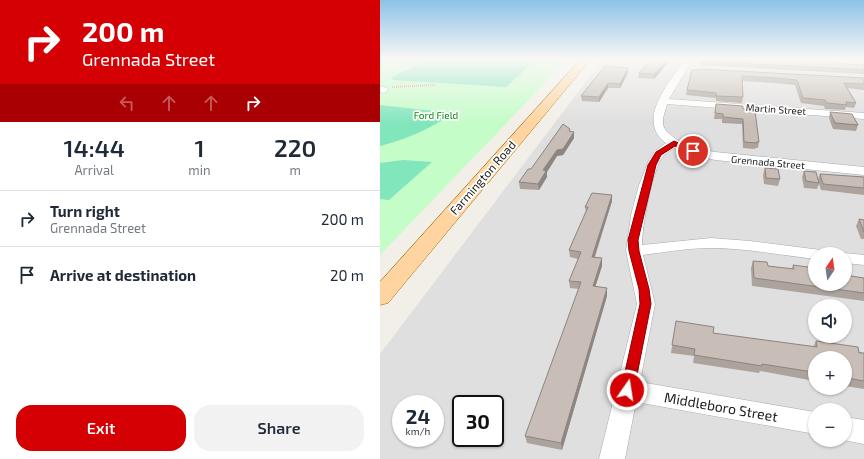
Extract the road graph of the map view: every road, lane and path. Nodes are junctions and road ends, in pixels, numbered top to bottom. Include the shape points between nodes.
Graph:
1 (567, 80) edge
2 (675, 80) edge
3 (436, 85) dead end
4 (383, 89) edge
5 (664, 101) junction
6 (864, 116) edge
7 (674, 144) junction
8 (864, 171) edge
9 (634, 251) junction
10 (808, 253) edge
11 (852, 259) edge
12 (864, 260) edge
13 (380, 297) edge
14 (627, 390) junction
15 (808, 422) edge
16 (852, 430) edge
17 (864, 432) edge
18 (612, 459) edge

1 - 13 main road, Farmington Road
2 - 5 street
3 - 4 path
5 - 6 street, Martin Street
5 - 7 street via 658,125 663,135
7 - 8 street, Grennada Street via 715,156
7 - 9 street via 658,154 652,165 636,225
9 - 10 street via 681,244 710,243
9 - 14 street via 646,304
11 - 12 street
14 - 15 street, Middleboro Street
14 - 18 street
16 - 17 street

